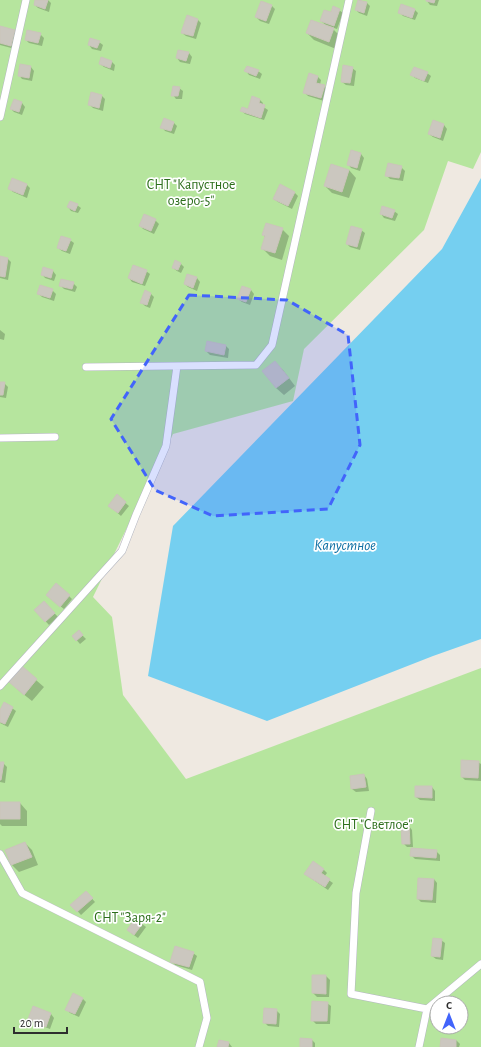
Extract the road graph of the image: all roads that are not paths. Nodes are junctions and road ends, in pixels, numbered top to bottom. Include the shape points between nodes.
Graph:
1 (26, 0) edge
2 (349, 0) edge
3 (0, 117) edge
4 (177, 366) junction
5 (86, 367) dead end
6 (55, 437) dead end
7 (0, 438) edge
8 (0, 686) edge
9 (371, 811) dead end
10 (0, 854) edge
11 (481, 964) edge
12 (426, 1009) junction
13 (199, 1047) edge
14 (419, 1047) edge

1 - 3 lane
2 - 4 lane via 272,345 256,365
4 - 5 lane
4 - 8 lane via 166,446 122,551
6 - 7 lane
9 - 12 lane via 356,893 351,994
10 - 13 lane via 22,893 200,982 207,1018
11 - 12 lane
12 - 14 lane

